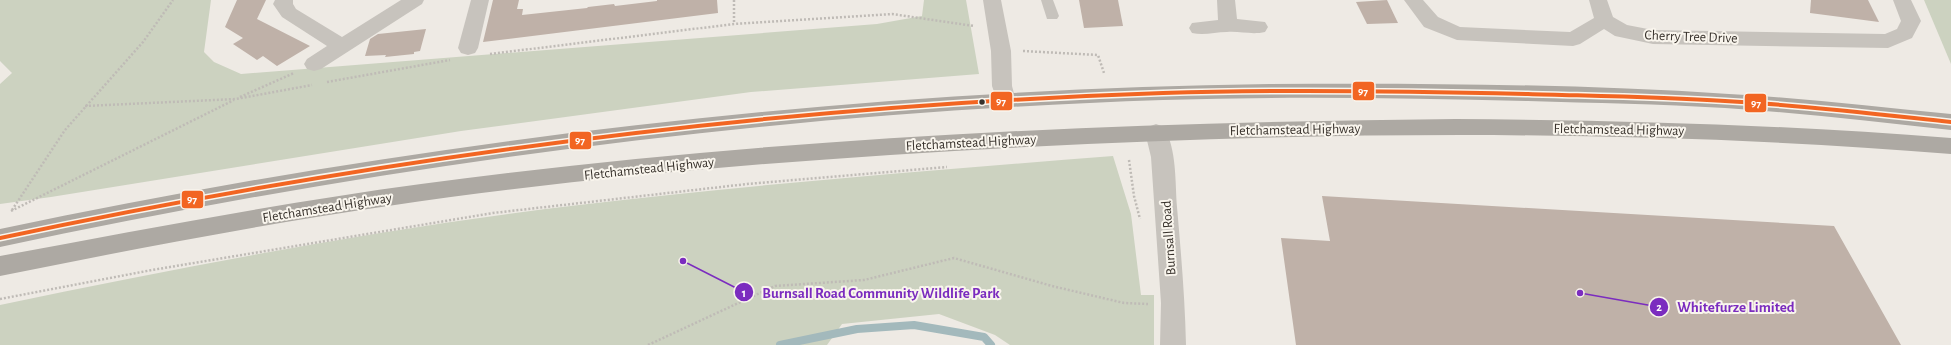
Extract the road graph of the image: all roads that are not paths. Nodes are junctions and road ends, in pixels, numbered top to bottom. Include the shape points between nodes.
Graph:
1 (284, 0) edge
2 (415, 0) edge
3 (480, 0) edge
4 (992, 0) edge
5 (1047, 0) edge
6 (1226, 0) edge
7 (1413, 0) edge
8 (1598, 0) edge
9 (1902, 0) edge
10 (1052, 16) dead end
11 (1604, 21) junction
12 (1228, 25) junction
13 (1199, 28) dead end
14 (1258, 28) dead end
15 (341, 46) junction
16 (475, 51) road end
17 (314, 64) road end
18 (1006, 101) junction
19 (1951, 122) edge
20 (1156, 132) junction
21 (1951, 146) edge
22 (0, 238) edge
23 (0, 266) edge
24 (1173, 345) edge

1 - 15 street via 283,4 289,13
2 - 15 street
3 - 16 street
4 - 18 street
5 - 10 lane
6 - 12 street
7 - 11 street via 1431,22 1457,33 1573,39
8 - 11 street
9 - 11 street, Cherry Tree Drive via 1911,22 1905,33 1888,41 1653,37 1622,31
12 - 13 street
12 - 14 street
15 - 17 street
18 - 19 highway via 1117,94 1438,91 1661,97 1793,106
18 - 22 highway via 792,117 495,150 271,184 112,213
20 - 21 highway, Fletchamstead Highway via 1394,127 1683,129 1878,139
20 - 23 highway, Fletchamstead Highway via 786,154 392,196 213,225
20 - 24 street, Burnsall Road via 1162,157 1173,303

